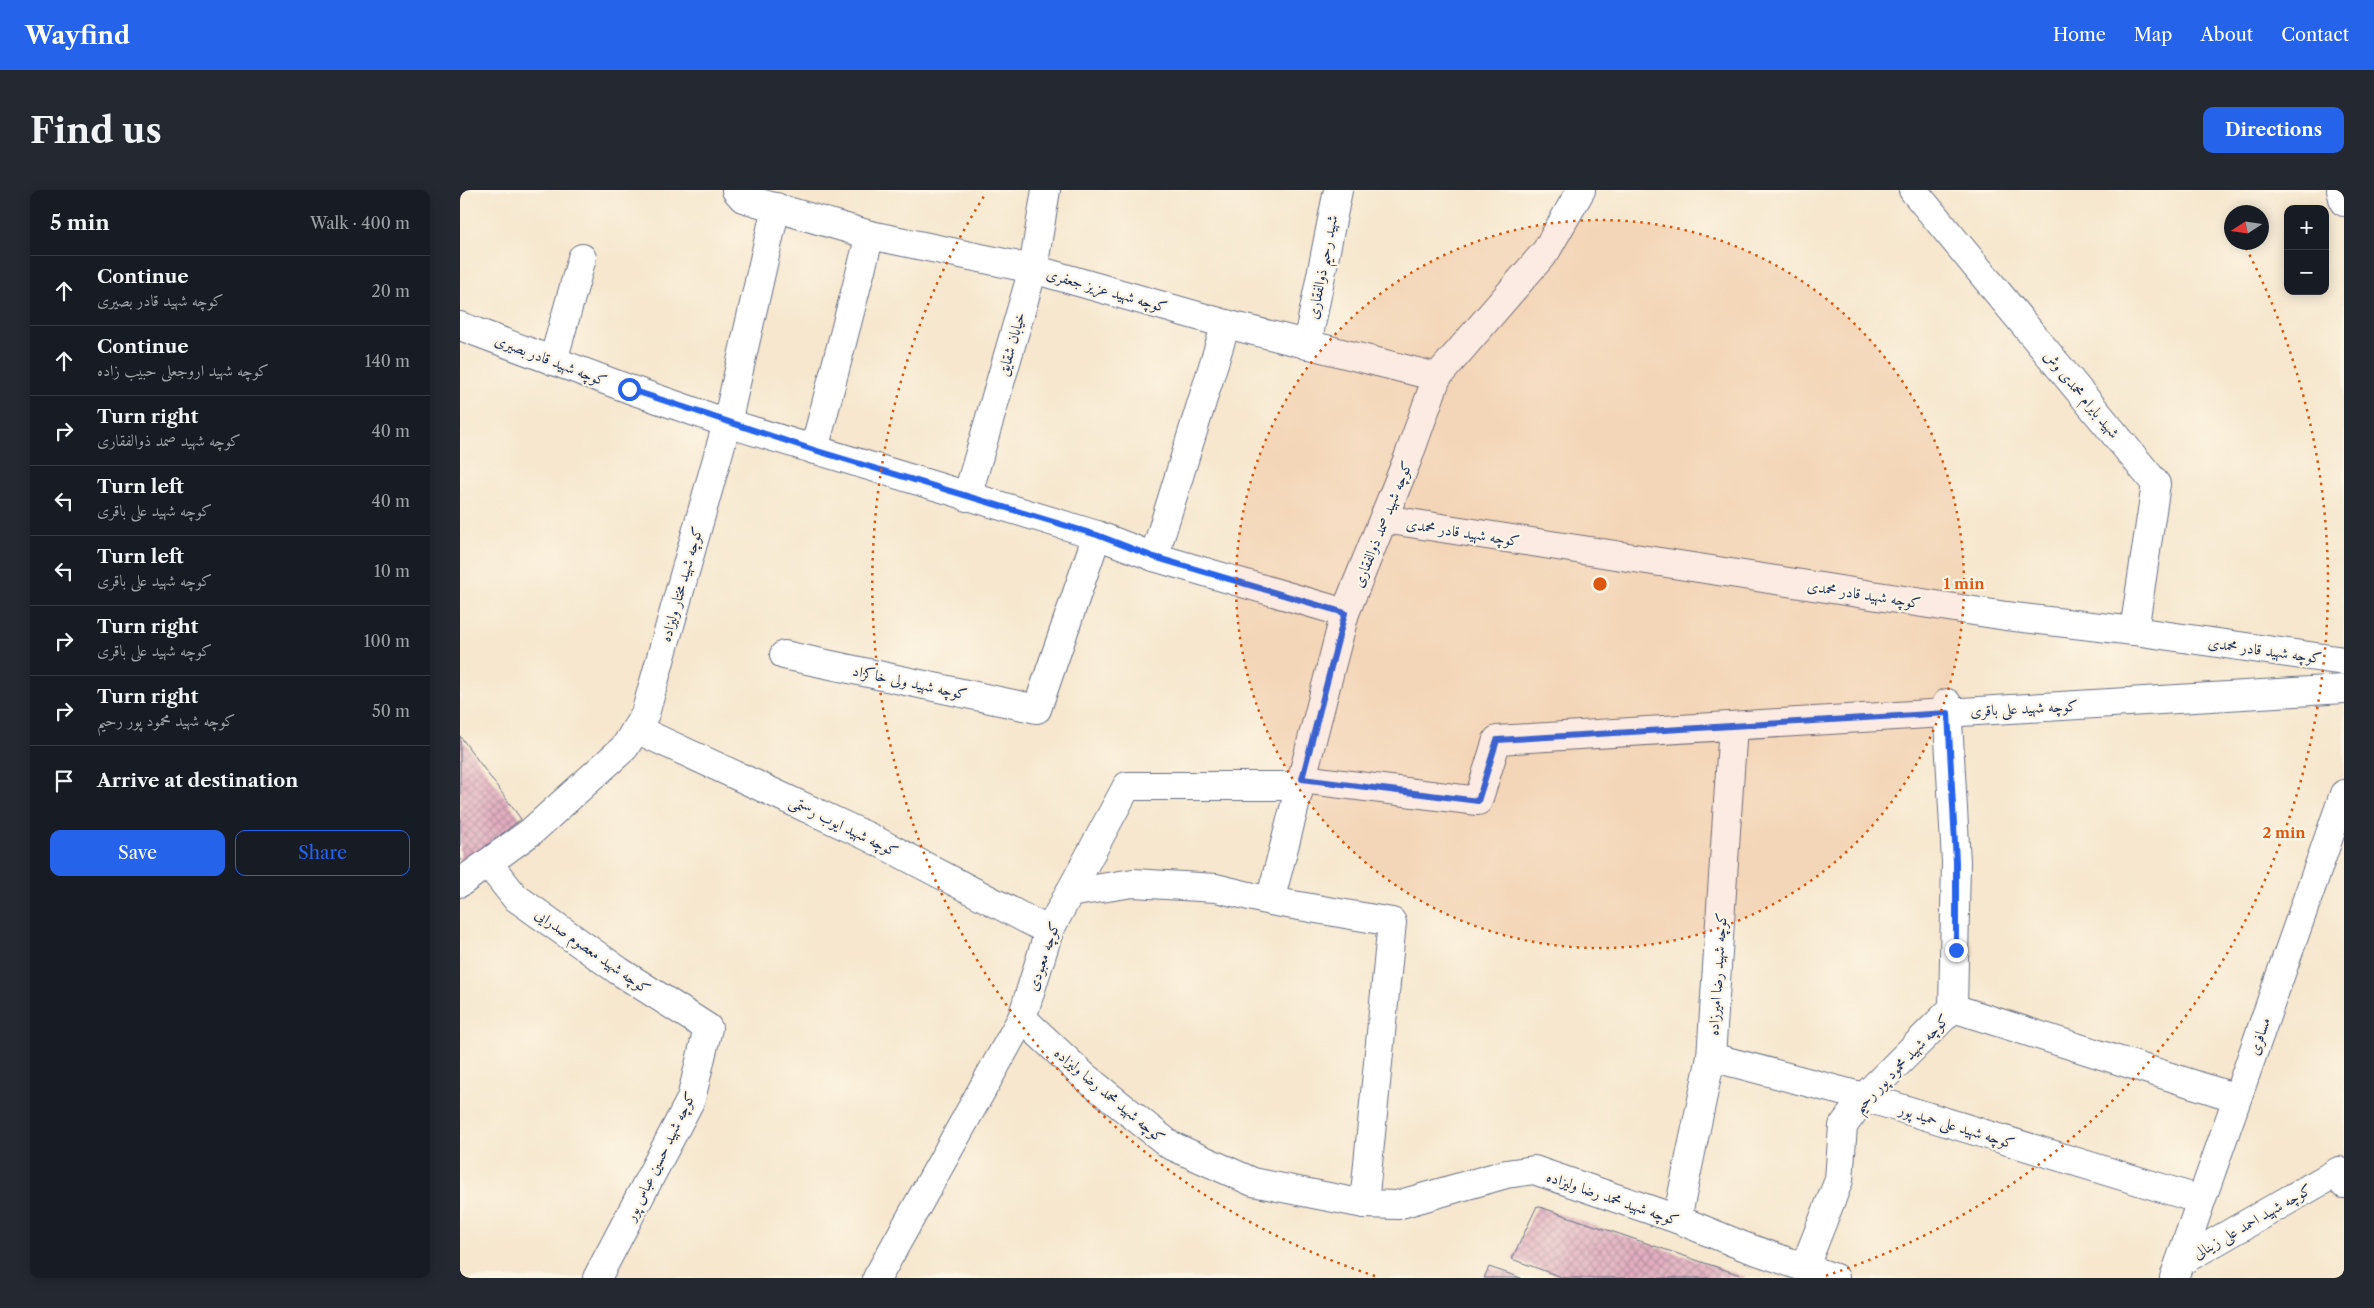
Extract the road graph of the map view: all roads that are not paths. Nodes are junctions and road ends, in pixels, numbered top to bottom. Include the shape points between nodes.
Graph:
1 (736, 190) edge
2 (1046, 190) edge
3 (1338, 190) edge
4 (1582, 190) edge
5 (1913, 190) edge
6 (2341, 190) edge
7 (2344, 202) edge
8 (776, 207) junction
9 (870, 235) junction
10 (582, 258) dead end
11 (1033, 269) junction
12 (1226, 324) junction
13 (460, 326) edge
14 (1307, 345) junction
15 (553, 361) junction
16 (1437, 377) junction
17 (727, 423) junction
18 (814, 450) junction
19 (968, 497) junction
20 (1384, 519) junction
21 (1097, 535) junction
22 (1154, 557) junction
23 (1345, 613) junction
24 (2134, 631) junction
25 (784, 655) dead end
26 (2344, 661) edge
27 (2344, 689) edge
28 (1948, 708) junction
29 (1733, 726) junction
30 (636, 729) junction
31 (1301, 783) junction
32 (2342, 806) edge
33 (488, 863) junction
34 (460, 883) edge
35 (1069, 894) junction
36 (1270, 901) junction
37 (1048, 932) junction
38 (1953, 1008) junction
39 (1022, 1018) junction
40 (708, 1028) joint
41 (1711, 1057) junction
42 (1864, 1098) junction
43 (2237, 1098) junction
44 (2342, 1175) edge
45 (2201, 1200) junction
46 (1364, 1204) junction
47 (1677, 1219) junction
48 (1805, 1266) junction
49 (2177, 1270) edge
50 (597, 1278) edge
51 (877, 1278) edge
52 (1835, 1278) edge

1 - 8 street, کوچه شهید عزیز جعفری via 743,198
2 - 11 street, خیابان شقایق
3 - 14 street, شهید رحیم ذوالفقاری
4 - 16 street, کوچه شهید صمد ذوالفقاری via 1546,251
5 - 24 street, شهید بایرام محمدی وش via 2156,484
6 - 7 street
8 - 9 street, کوچه شهید عزیز جعفری
8 - 17 street, کوچه شهید مختار ولیزاده
9 - 11 street, کوچه شهید عزیز جعفری
9 - 18 street
10 - 15 street
11 - 12 street, کوچه شهید عزیز جعفری
11 - 19 street, خیابان شقایق
12 - 14 street, کوچه شهید عزیز جعفری
12 - 22 street
13 - 15 street, کوچه شهید قادر بصیری
14 - 16 street, کوچه شهید عزیز جعفری
15 - 17 street, کوچه شهید قادر بصیری
16 - 20 street, کوچه شهید صمد ذوالفقاری
17 - 18 street, کوچه شهید قادر بصیری
17 - 30 street, کوچه شهید مختار ولیزاده via 645,714
18 - 19 street, کوچه شهید قادر بصیری
19 - 21 street, کوچه شهید قادر بصیری
20 - 23 street, کوچه شهید صمد ذوالفقاری
20 - 24 street, کوچه شهید قادر محمدی via 2006,616
21 - 22 street, کوچه شهید قادر بصیری
21 - 25 street, کوچه شهید ولی خاکزاد via 1037,709
22 - 23 street, کوچه شهید قادر بصیری
23 - 31 street, کوچه شهید صمد ذوالفقاری
24 - 26 street, کوچه شهید قادر محمدی
27 - 28 street, کوچه شهید علی باقری
28 - 29 street, کوچه شهید علی باقری
28 - 38 street, کوچه شهید محمود پور رحیم via 1956,862
29 - 31 street, کوچه شهید علی باقری via 1497,740 1478,801
29 - 41 street, کوچه شهید رضا امیرزاده
30 - 33 street, کوچه شهید مختار ولیزاده via 625,747 546,818
30 - 37 street, کوچه شهید ایوب رستمی via 869,838
31 - 35 street, کوچه معبودی via 1127,786
31 - 36 street, کوچه شهید صمد ذوالفقاری
32 - 43 street, مسافری
33 - 34 street, کوچه شهید مختار ولیزاده
33 - 40 street, کوچه شهید معصوم صدرایی via 515,897 619,971
35 - 36 street via 1133,883 1216,888
35 - 37 street, کوچه معبودی
36 - 46 street via 1392,922
37 - 39 street, کوچه معبودی
38 - 42 street, کوچه شهید محمود پور رحیم
38 - 43 street
39 - 46 street, کوچه شهید محمد رضا ولیزاده via 1085,1077 1170,1145 1253,1182
39 - 51 street, کوچه معبودی
40 - 50 street, کوچه شهید حسین عباس پور via 691,1099
41 - 42 street, کوچه شهید علی حمید پور
41 - 47 street, کوچه شهید رضا امیرزاده
42 - 45 street, کوچه شهید علی حمید پور
42 - 48 street, کوچه شهید محمود پور رحیم via 1843,1126 1838,1180
43 - 45 street, مسافری
44 - 49 street, کوچه شهید احمد علی زینالی
45 - 49 street, مسافری
46 - 47 street, کوچه شهید محمد رضا ولیزاده via 1397,1205 1506,1174 1534,1170
47 - 48 street, کوچه شهید محمد رضا ولیزاده via 1743,1246
48 - 52 street, کوچه شهید محمد رضا ولیزاده

